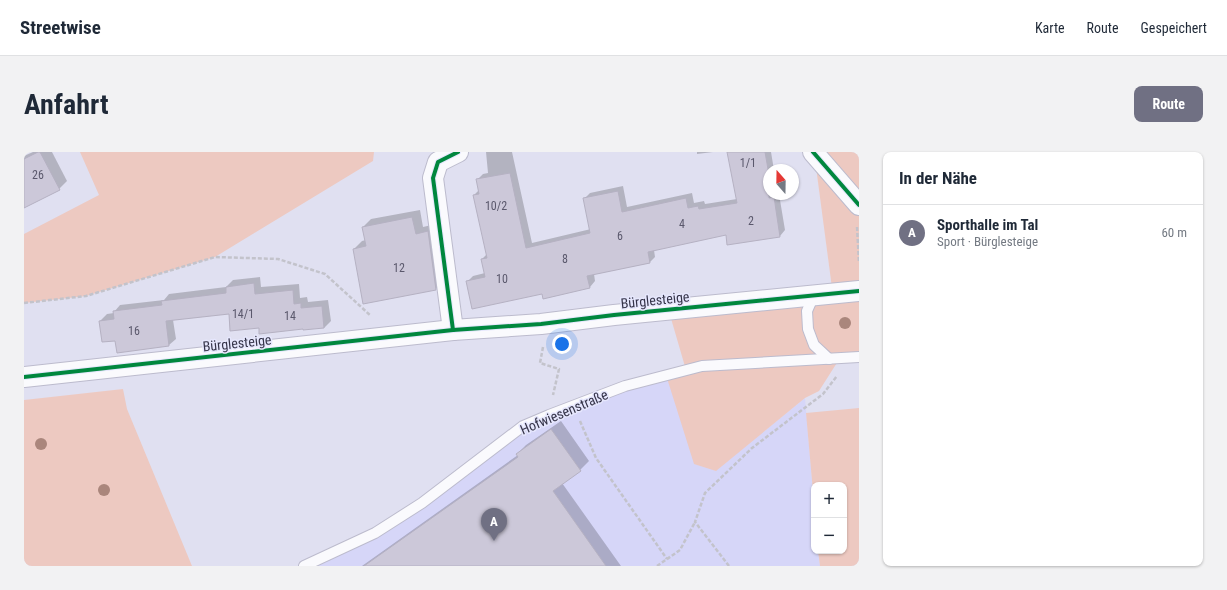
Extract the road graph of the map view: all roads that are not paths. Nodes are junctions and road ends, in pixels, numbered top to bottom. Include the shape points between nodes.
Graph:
1 (458, 152) edge
2 (814, 152) edge
3 (858, 204) edge
4 (859, 291) edge
5 (814, 295) junction
6 (453, 330) junction
7 (856, 357) edge
8 (829, 359) junction
9 (24, 378) edge
10 (324, 562) edge
11 (304, 566) edge

1 - 6 street via 438,162 433,178
2 - 3 street
4 - 5 street, Bürglesteige
5 - 6 street, Bürglesteige via 541,324
5 - 8 lane via 807,311 808,329 814,345
6 - 9 street, Bürglesteige
7 - 8 lane, Hofwiesenstraße
8 - 10 lane, Hofwiesenstraße via 702,366 625,386 548,415 523,426 422,503
10 - 11 lane, Hofwiesenstraße

